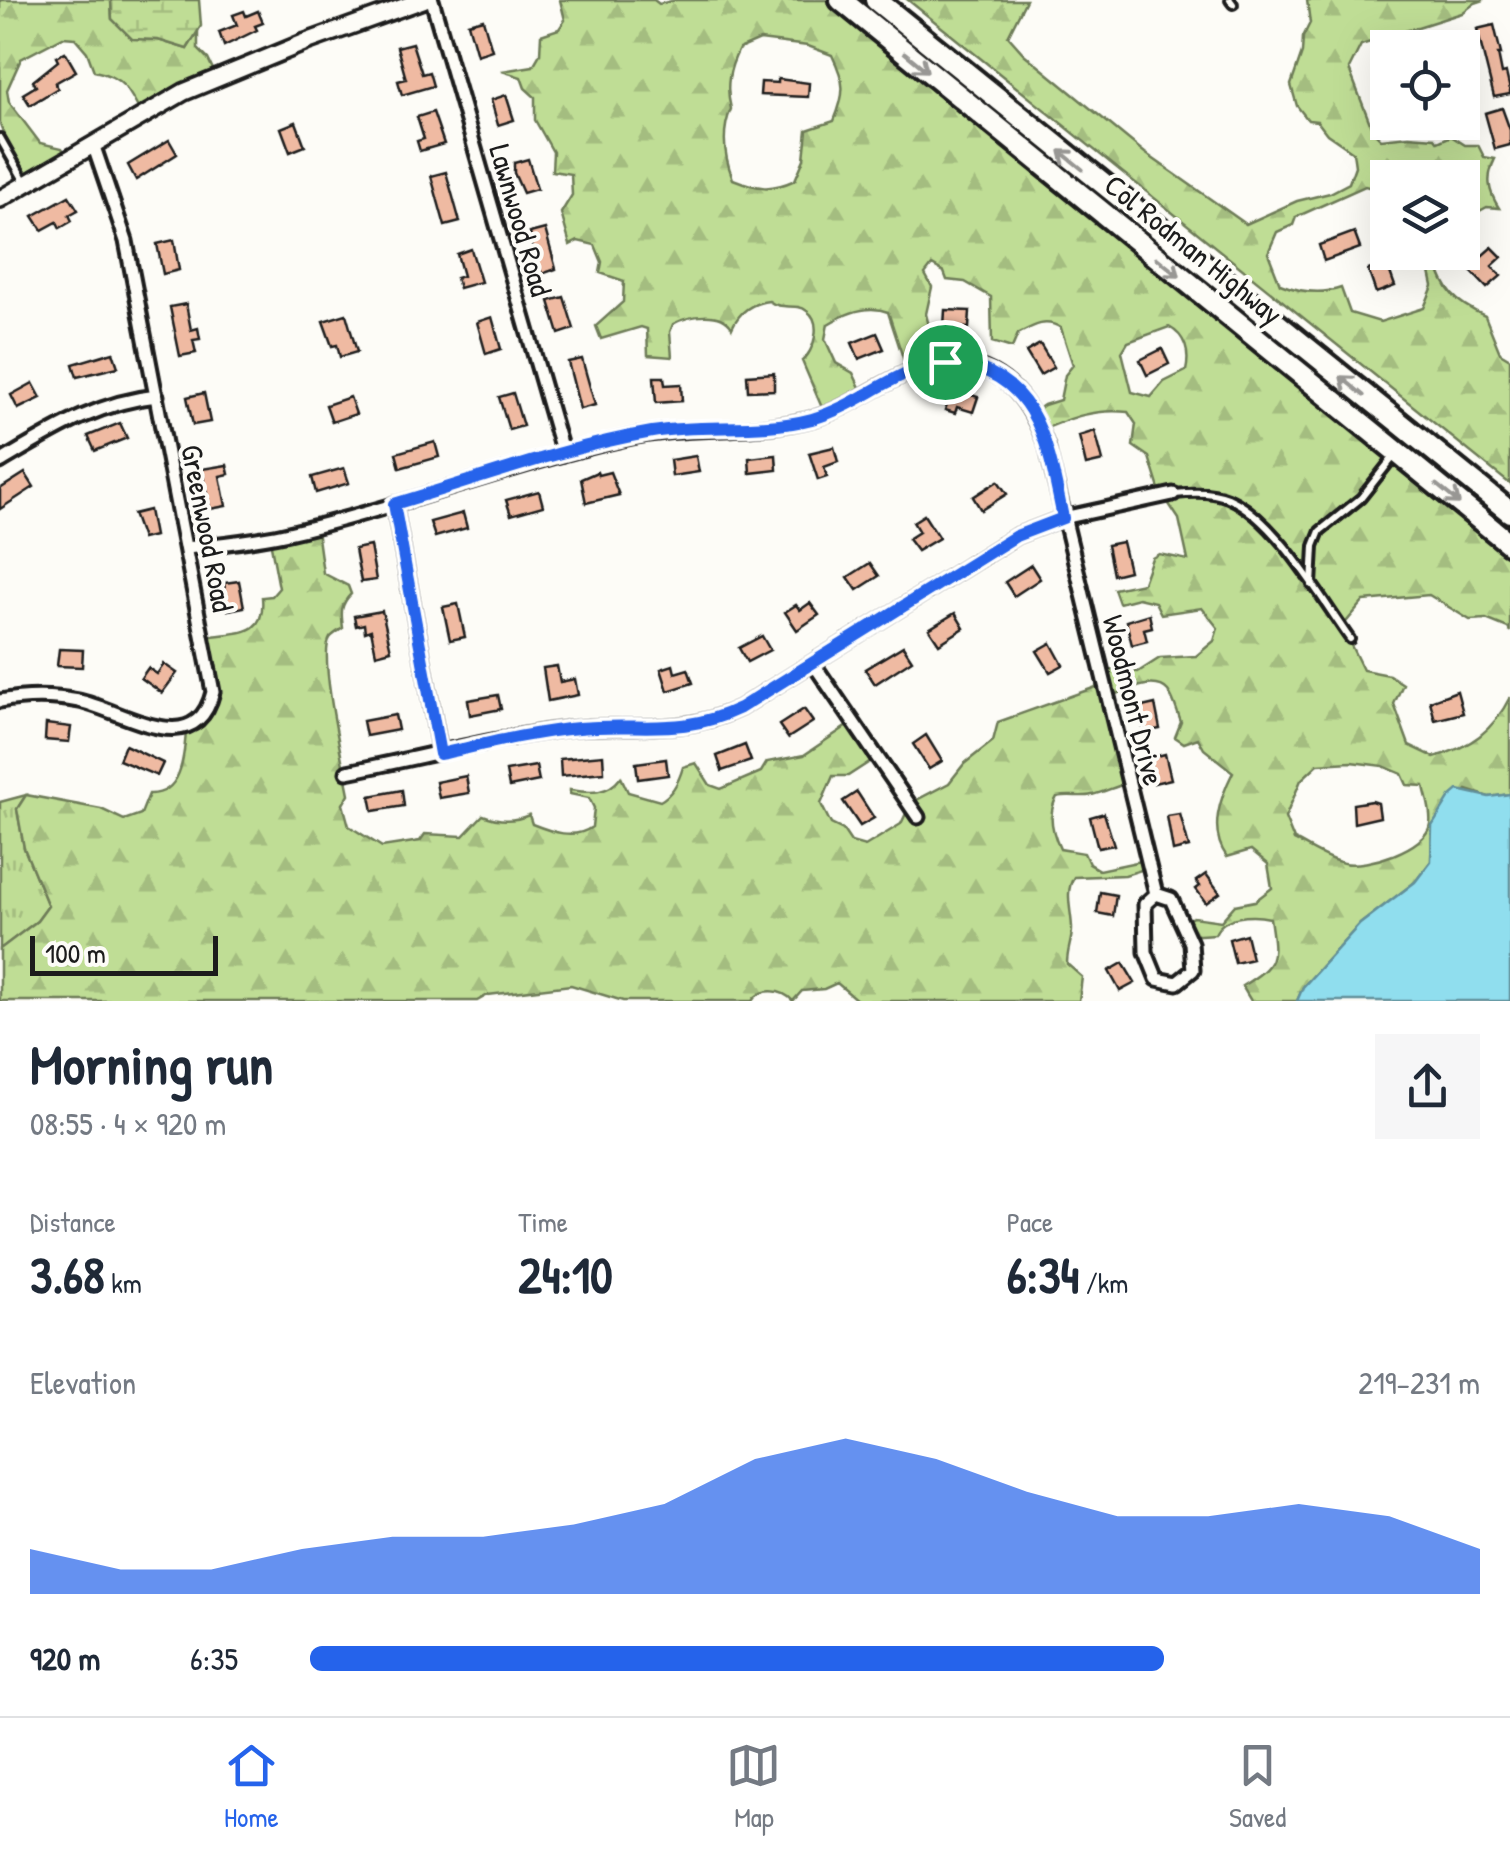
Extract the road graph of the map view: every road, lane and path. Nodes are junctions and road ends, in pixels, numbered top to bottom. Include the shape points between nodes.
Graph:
1 (423, 0) edge
2 (432, 0) edge
3 (841, 0) edge
4 (876, 0) edge
5 (0, 138) edge
6 (93, 144) junction
7 (25, 184) junction
8 (0, 199) edge
9 (157, 396) junction
10 (1397, 452) junction
11 (563, 454) junction
12 (0, 462) edge
13 (1174, 494) joint
14 (394, 504) junction
15 (1510, 512) edge
16 (1063, 518) junction
17 (1510, 544) edge
18 (187, 548) junction
19 (1312, 586) junction
20 (1350, 638) dead end
21 (813, 663) junction
22 (0, 700) edge
23 (440, 754) junction
24 (346, 772) dead end
25 (918, 817) dead end
26 (1156, 894) junction

1 - 6 street via 184,92
2 - 11 street, Lawnwood Road
3 -> 10 highway, Col Rodman Highway
15 -> 4 highway, Col Rodman Highway
5 - 7 lane
6 - 7 street
6 - 9 street, Greenwood Road via 126,241
7 - 8 street
9 - 12 street via 81,415
9 - 18 street, Greenwood Road
10 -> 17 highway, Col Rodman Highway
10 - 19 lane via 1360,498 1320,531
11 - 14 street, Woodmont Drive
11 - 16 street, Woodmont Drive via 672,430 789,424 838,410 916,368 960,363 1006,381 1036,416
13 - 16 street
13 - 19 lane via 1233,500 1282,545
14 - 18 street, Woodmont Drive via 285,534
14 - 23 street
16 - 21 street via 1016,536
16 - 26 street, Woodmont Drive
18 - 22 street, Greenwood Road via 213,692 192,724 157,728 58,698
19 - 20 lane
21 - 23 street via 712,722 580,728
21 - 25 street
23 - 24 street
26 - 26 street, Woodmont Drive via 1145,904 1146,952 1157,979 1178,984 1193,970 1191,942 1170,899

